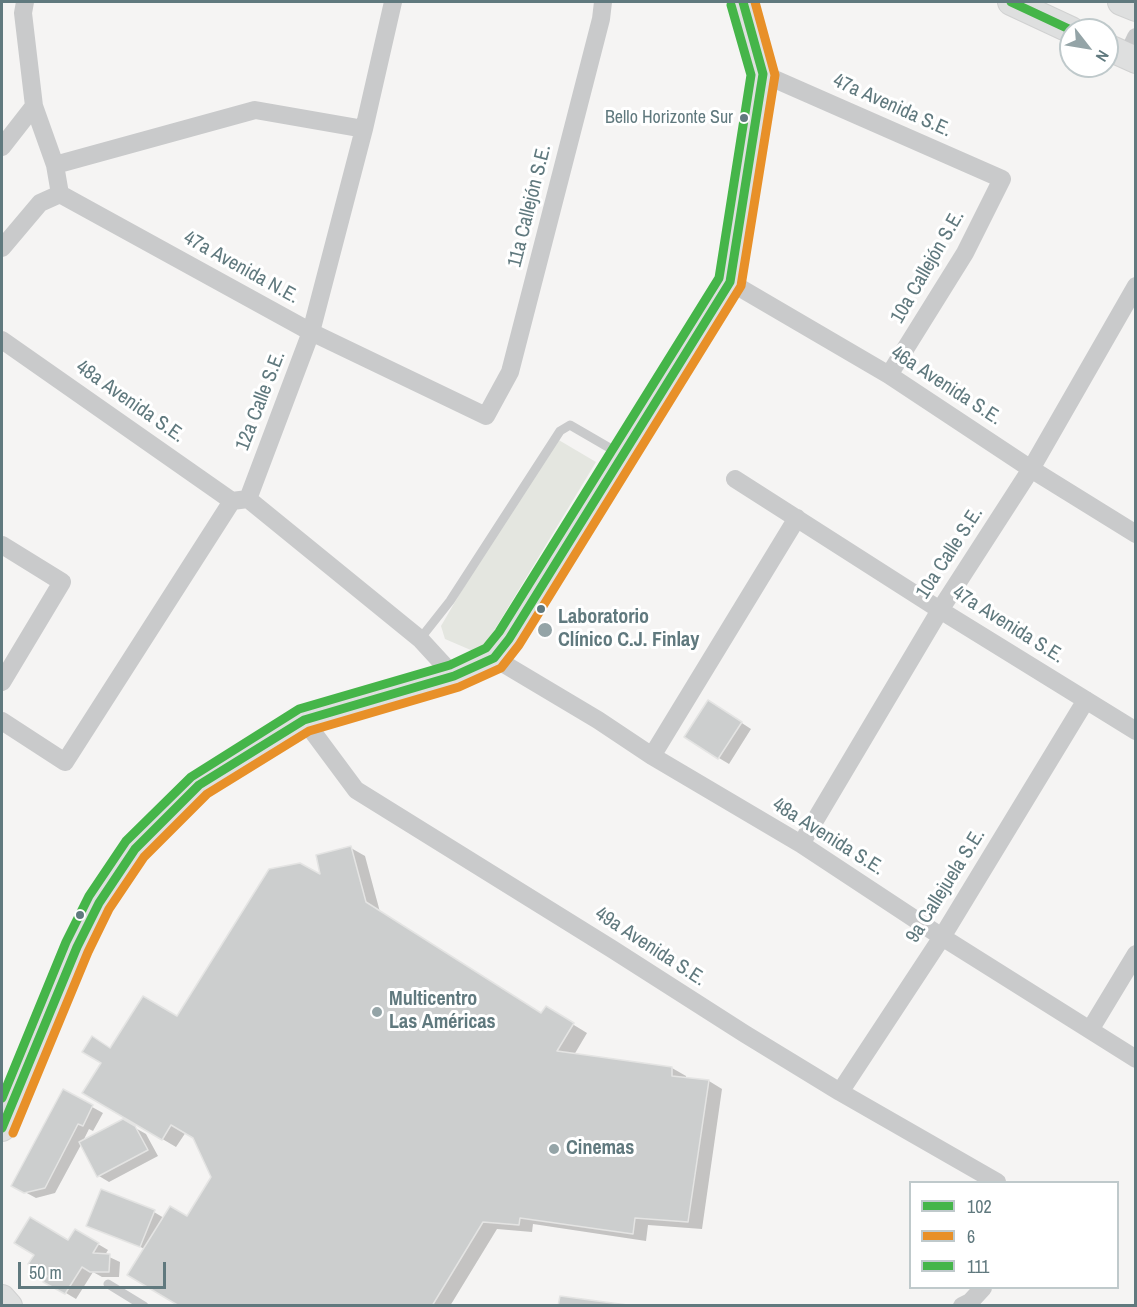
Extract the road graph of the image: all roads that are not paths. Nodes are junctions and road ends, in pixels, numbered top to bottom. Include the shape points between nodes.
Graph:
1 (25, 2) edge
2 (393, 2) edge
3 (603, 2) edge
4 (743, 2) edge
5 (1011, 2) edge
6 (1121, 2) edge
7 (1136, 8) edge
8 (1059, 24) edge
9 (763, 74) junction
10 (34, 106) junction
11 (364, 129) junction
12 (2, 147) edge
13 (55, 165) junction
14 (1002, 180) joint
15 (60, 194) junction
16 (2, 248) edge
17 (730, 282) junction
18 (1136, 286) edge
19 (311, 332) junction
20 (2, 340) edge
21 (889, 375) junction
22 (486, 416) joint
23 (622, 456) junction
24 (1031, 469) junction
25 (735, 479) dead end
26 (240, 500) junction
27 (797, 518) junction
28 (1136, 534) edge
29 (2, 545) edge
30 (940, 609) junction
31 (420, 639) junction
32 (494, 658) junction
33 (454, 676) junction
34 (2, 682) edge
35 (1086, 700) junction
36 (304, 720) junction
37 (2, 721) edge
38 (1136, 731) edge
39 (652, 756) junction
40 (801, 844) junction
41 (942, 937) junction
42 (1136, 954) edge
43 (1090, 1030) junction
44 (1136, 1059) edge
45 (840, 1092) junction
46 (2, 1128) edge
47 (995, 1181) edge
48 (108, 1284) dead end
49 (980, 1289) edge
50 (2, 1298) edge
51 (9, 1305) edge
52 (144, 1305) edge
53 (962, 1305) edge

1 - 10 street
2 - 11 street, 12a Calle S.E.
3 - 22 street, 11a Callejón S.E. via 510,372
4 - 9 street
5 - 8 street
6 - 7 street
9 - 14 street, 47a Avenida S.E.
9 - 17 street
10 - 12 street
10 - 13 street
11 - 13 street via 255,110
11 - 19 street, 12a Calle S.E.
13 - 15 street
14 - 21 street, 10a Callejón S.E. via 965,253
15 - 16 street via 40,203
15 - 19 street, 47a Avenida N.E.
17 - 21 street, 46a Avenida S.E.
17 - 23 street
18 - 24 street, 10a Calle S.E.
19 - 22 street, 47a Avenida N.E.
19 - 26 street, 12a Calle S.E.
20 - 26 street, 48a Avenida S.E.
21 - 24 street, 46a Avenida S.E.
23 - 31 lane via 570,425 560,430 450,601
23 - 32 street
24 - 28 street, 46a Avenida S.E.
24 - 30 street, 10a Calle S.E.
25 - 27 street, 47a Avenida S.E.
26 - 31 street, 48a Avenida S.E.
26 - 37 street, 12a Calle S.E. via 66,762
27 - 30 street, 47a Avenida S.E.
27 - 39 street
29 - 34 street via 62,582
30 - 35 street, 47a Avenida S.E.
30 - 40 street, 10a Calle S.E.
31 - 33 street, 48a Avenida S.E.
32 - 33 street
32 - 39 street, 48a Avenida S.E.
33 - 36 street
35 - 38 street, 47a Avenida S.E.
35 - 41 street, 9a Callejuela S.E.
36 - 45 street, 49a Avenida S.E. via 356,790
36 - 46 street via 199,785 135,849 85,928
39 - 40 street, 48a Avenida S.E.
40 - 41 street, 48a Avenida S.E.
41 - 43 street, 48a Avenida S.E.
41 - 45 street, 9a Callejuela S.E.
42 - 43 street
43 - 44 street, 48a Avenida S.E.
45 - 47 street, 49a Avenida S.E.
48 - 52 lane
49 - 53 street
50 - 51 street

